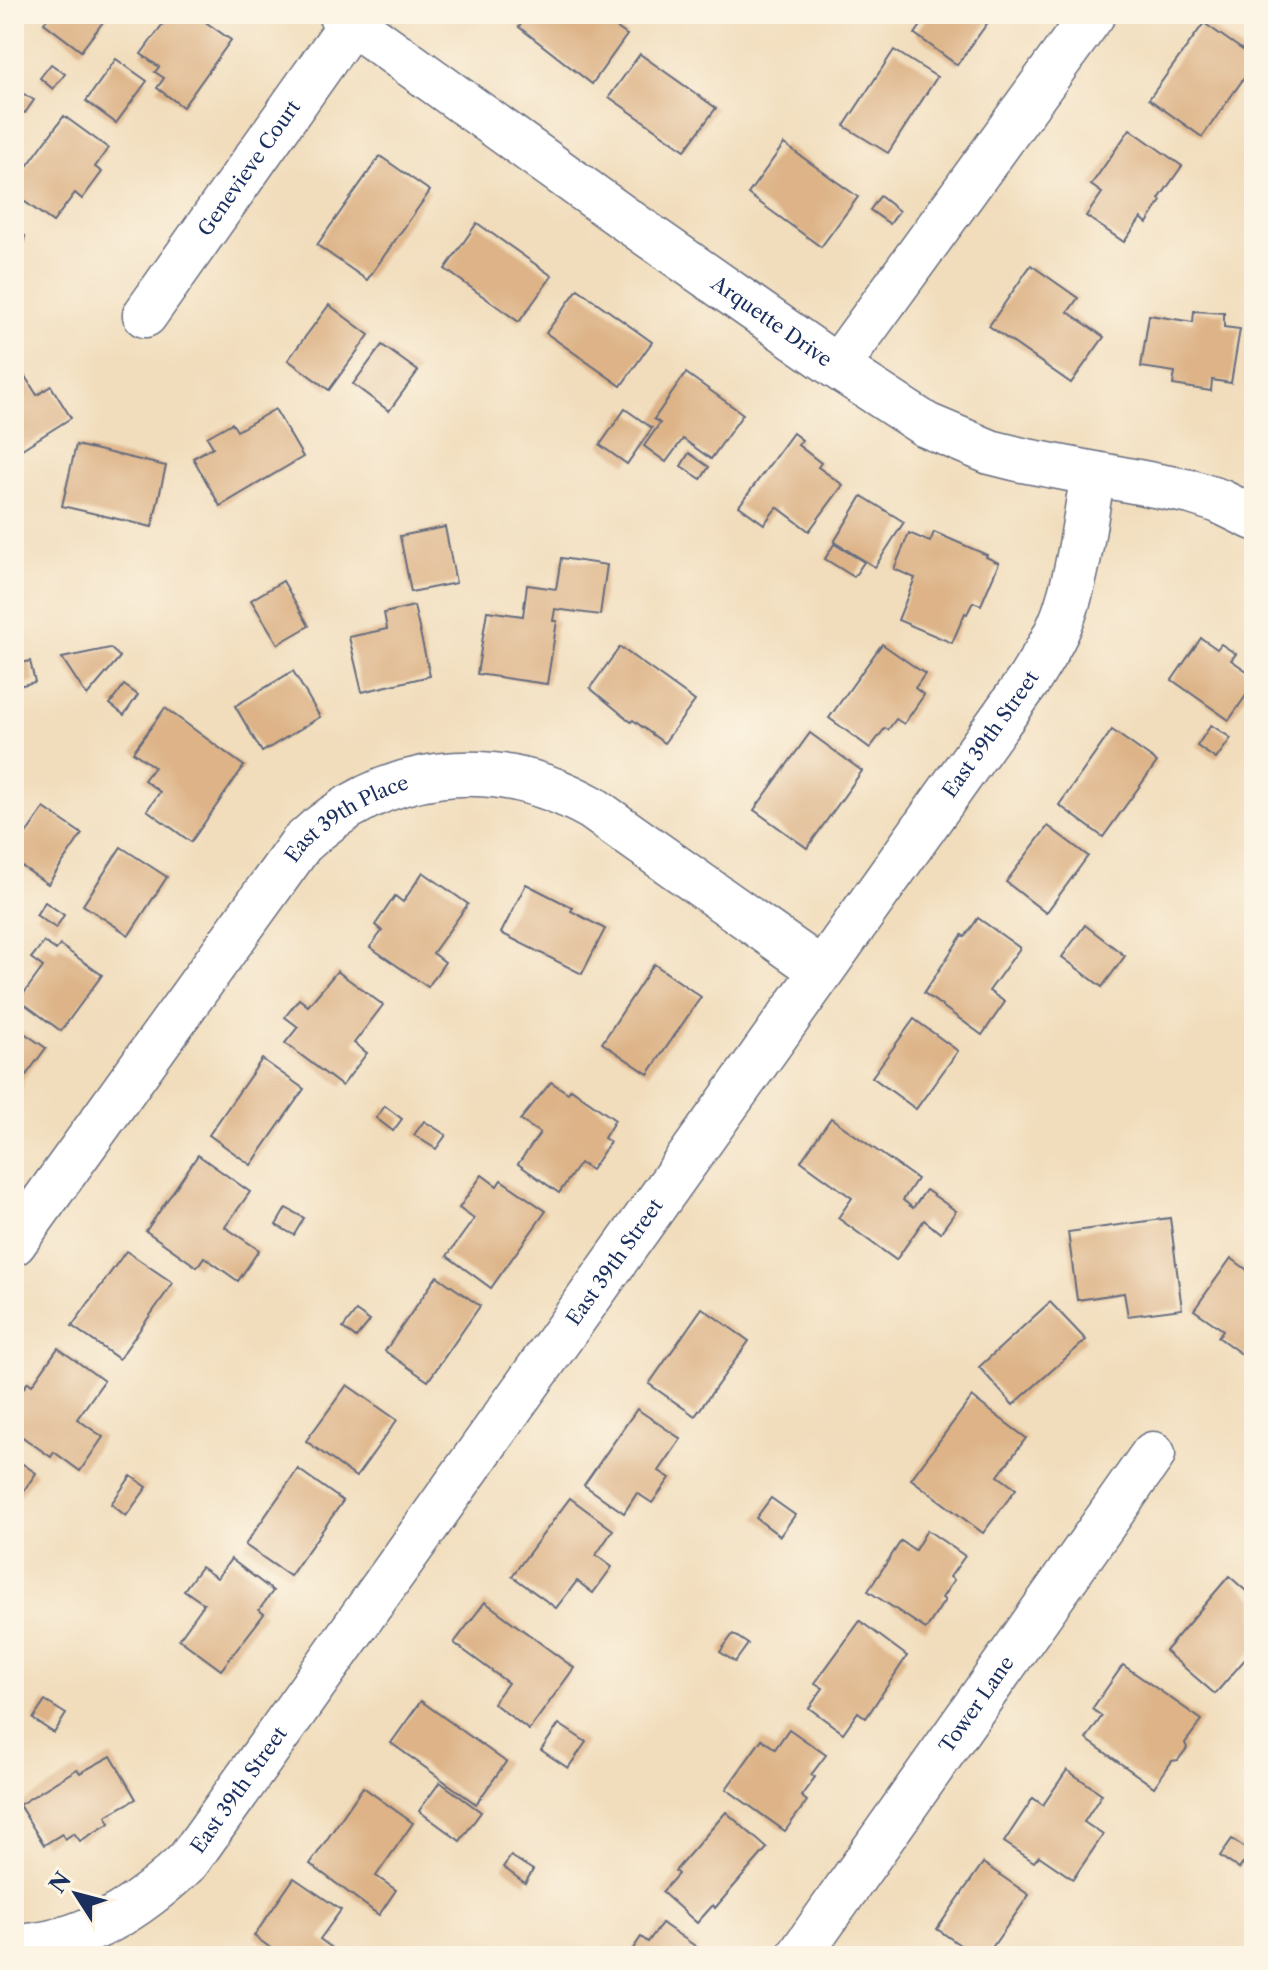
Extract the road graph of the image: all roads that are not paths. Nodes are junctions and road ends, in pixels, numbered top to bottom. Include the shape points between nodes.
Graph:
1 (1093, 14) edge
2 (346, 18) edge
3 (145, 315) dead end
4 (837, 367) junction
5 (1093, 474) junction
6 (1254, 518) edge
7 (821, 970) junction
8 (14, 1243) edge
9 (1153, 1454) dead end
10 (14, 1947) edge
11 (799, 1956) edge

1 - 4 street
2 - 3 street, Genevieve Court
2 - 4 street, Arquette Drive
4 - 5 street, Arquette Drive via 957,440
5 - 6 street, Arquette Drive via 1191,492
5 - 7 street, East 39th Street via 1076,571 1050,646
7 - 8 street, East 39th Place via 592,808 560,791 506,776 470,774 432,776 378,791 301,844
7 - 10 street, East 39th Street via 188,1861 114,1919 81,1934
9 - 11 street, Tower Lane

